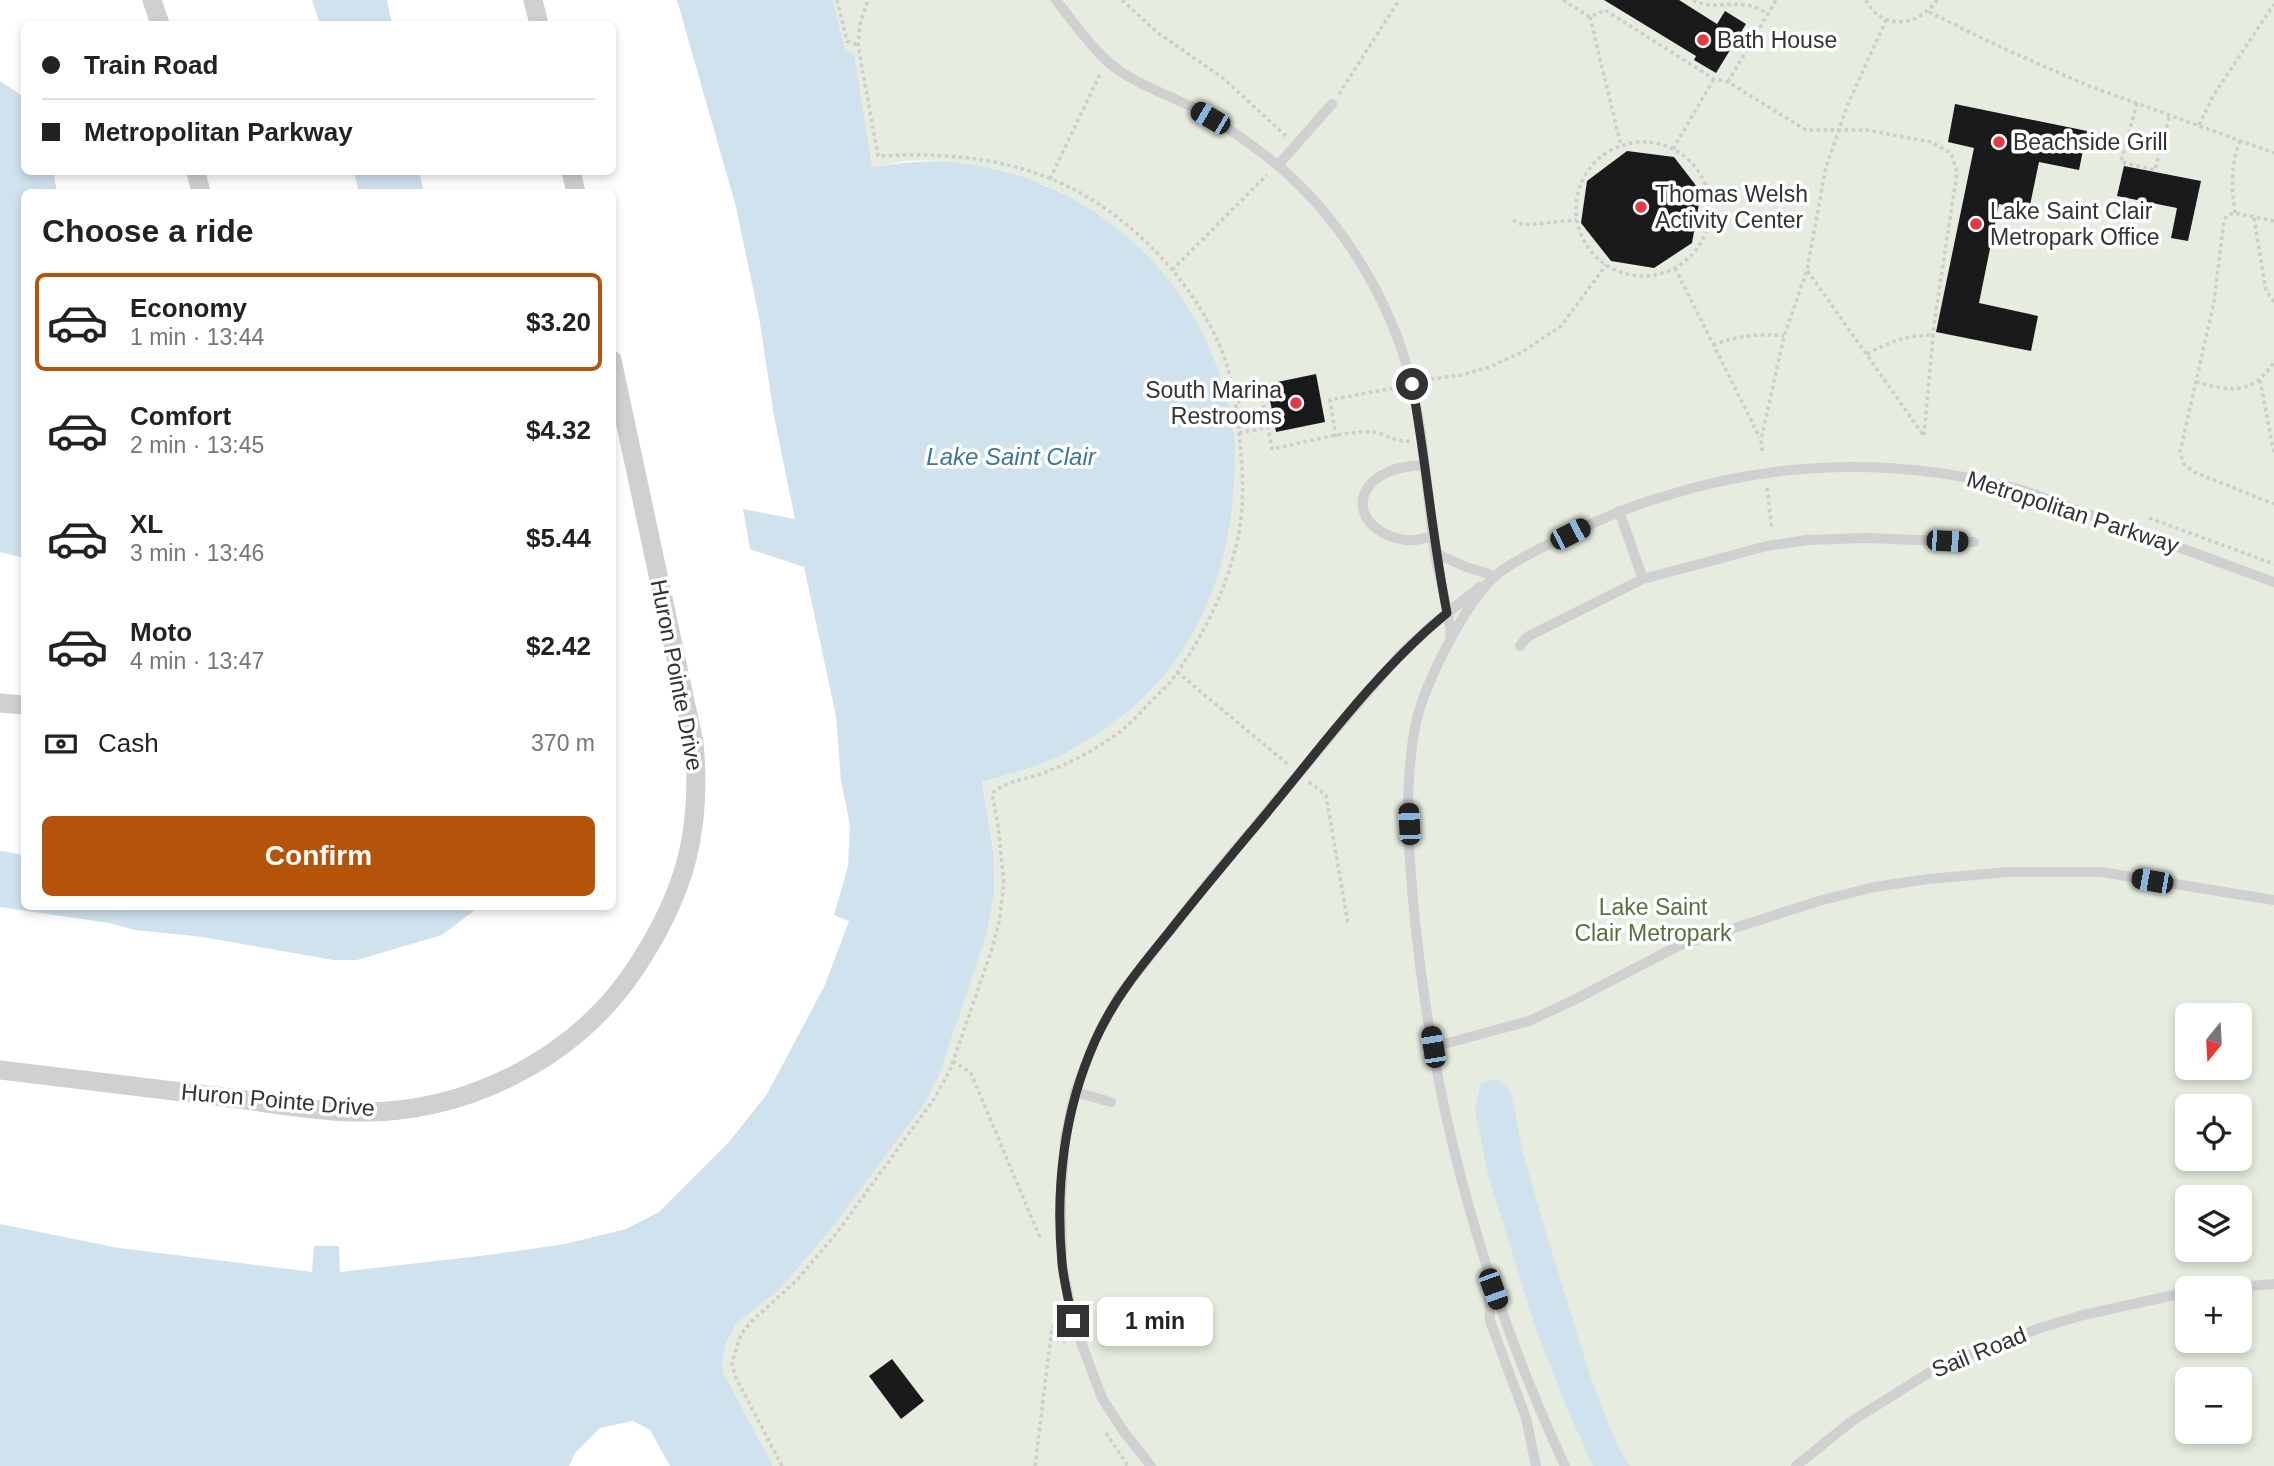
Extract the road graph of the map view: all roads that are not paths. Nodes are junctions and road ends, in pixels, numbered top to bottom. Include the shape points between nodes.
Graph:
1 (152, 0) edge
2 (533, 0) edge
3 (1056, 0) edge
4 (159, 21) edge
5 (538, 21) edge
6 (1332, 104) road end
7 (1278, 165) junction
8 (616, 379) edge
9 (1426, 465) junction
10 (1619, 511) junction
11 (1434, 536) junction
12 (1975, 542) dead end
13 (1435, 553) junction
14 (1495, 576) junction
15 (1643, 579) junction
16 (2274, 582) edge
17 (1447, 613) junction
18 (1451, 639) junction
19 (1520, 646) dead end
20 (0, 703) edge
21 (21, 705) edge
22 (2274, 900) edge
23 (1433, 1047) junction
24 (0, 1070) edge
25 (1075, 1092) junction
26 (1111, 1102) dead end
27 (1488, 1274) junction
28 (2274, 1284) edge
29 (2252, 1286) edge
30 (2175, 1295) edge
31 (1151, 1466) edge
32 (1536, 1466) edge
33 (1565, 1466) edge
34 (1796, 1466) edge

1 - 4 street
2 - 5 street
3 - 7 lane via 1108,62 1223,125
6 - 7 lane
7 - 9 lane via 1358,258 1390,319 1412,384
8 - 24 street, Huron Pointe Drive via 694,743 698,783 695,823 676,893 656,937 624,987 570,1041 541,1060 471,1093 414,1108 351,1112
9 - 11 lane
9 - 11 lane via 1380,476 1367,489 1363,512 1373,527 1390,535 1409,540
10 - 14 lane, Metropolitan Parkway
10 - 15 lane
10 - 16 lane, Metropolitan Parkway via 1702,484 1765,471 1853,466 1951,473 2022,490
11 - 13 lane
12 - 15 lane via 1807,540 1728,555
13 - 14 lane
13 - 17 lane
14 - 17 lane
14 - 18 lane
15 - 19 lane via 1527,637
17 - 18 lane
17 - 25 lane via 1400,654 1147,959 1095,1040
18 - 23 lane via 1416,723 1409,788 1413,893
20 - 21 street
22 - 23 lane via 2101,872 2008,872 1874,887 1678,946 1529,1021
23 - 27 lane via 1462,1189
25 - 26 lane
25 - 31 lane via 1065,1138 1060,1199 1062,1264 1073,1321 1102,1398
27 - 32 lane via 1490,1321 1525,1418
27 - 33 lane
28 - 29 lane
30 - 34 lane, Sail Road via 2040,1328 1938,1367 1852,1421

